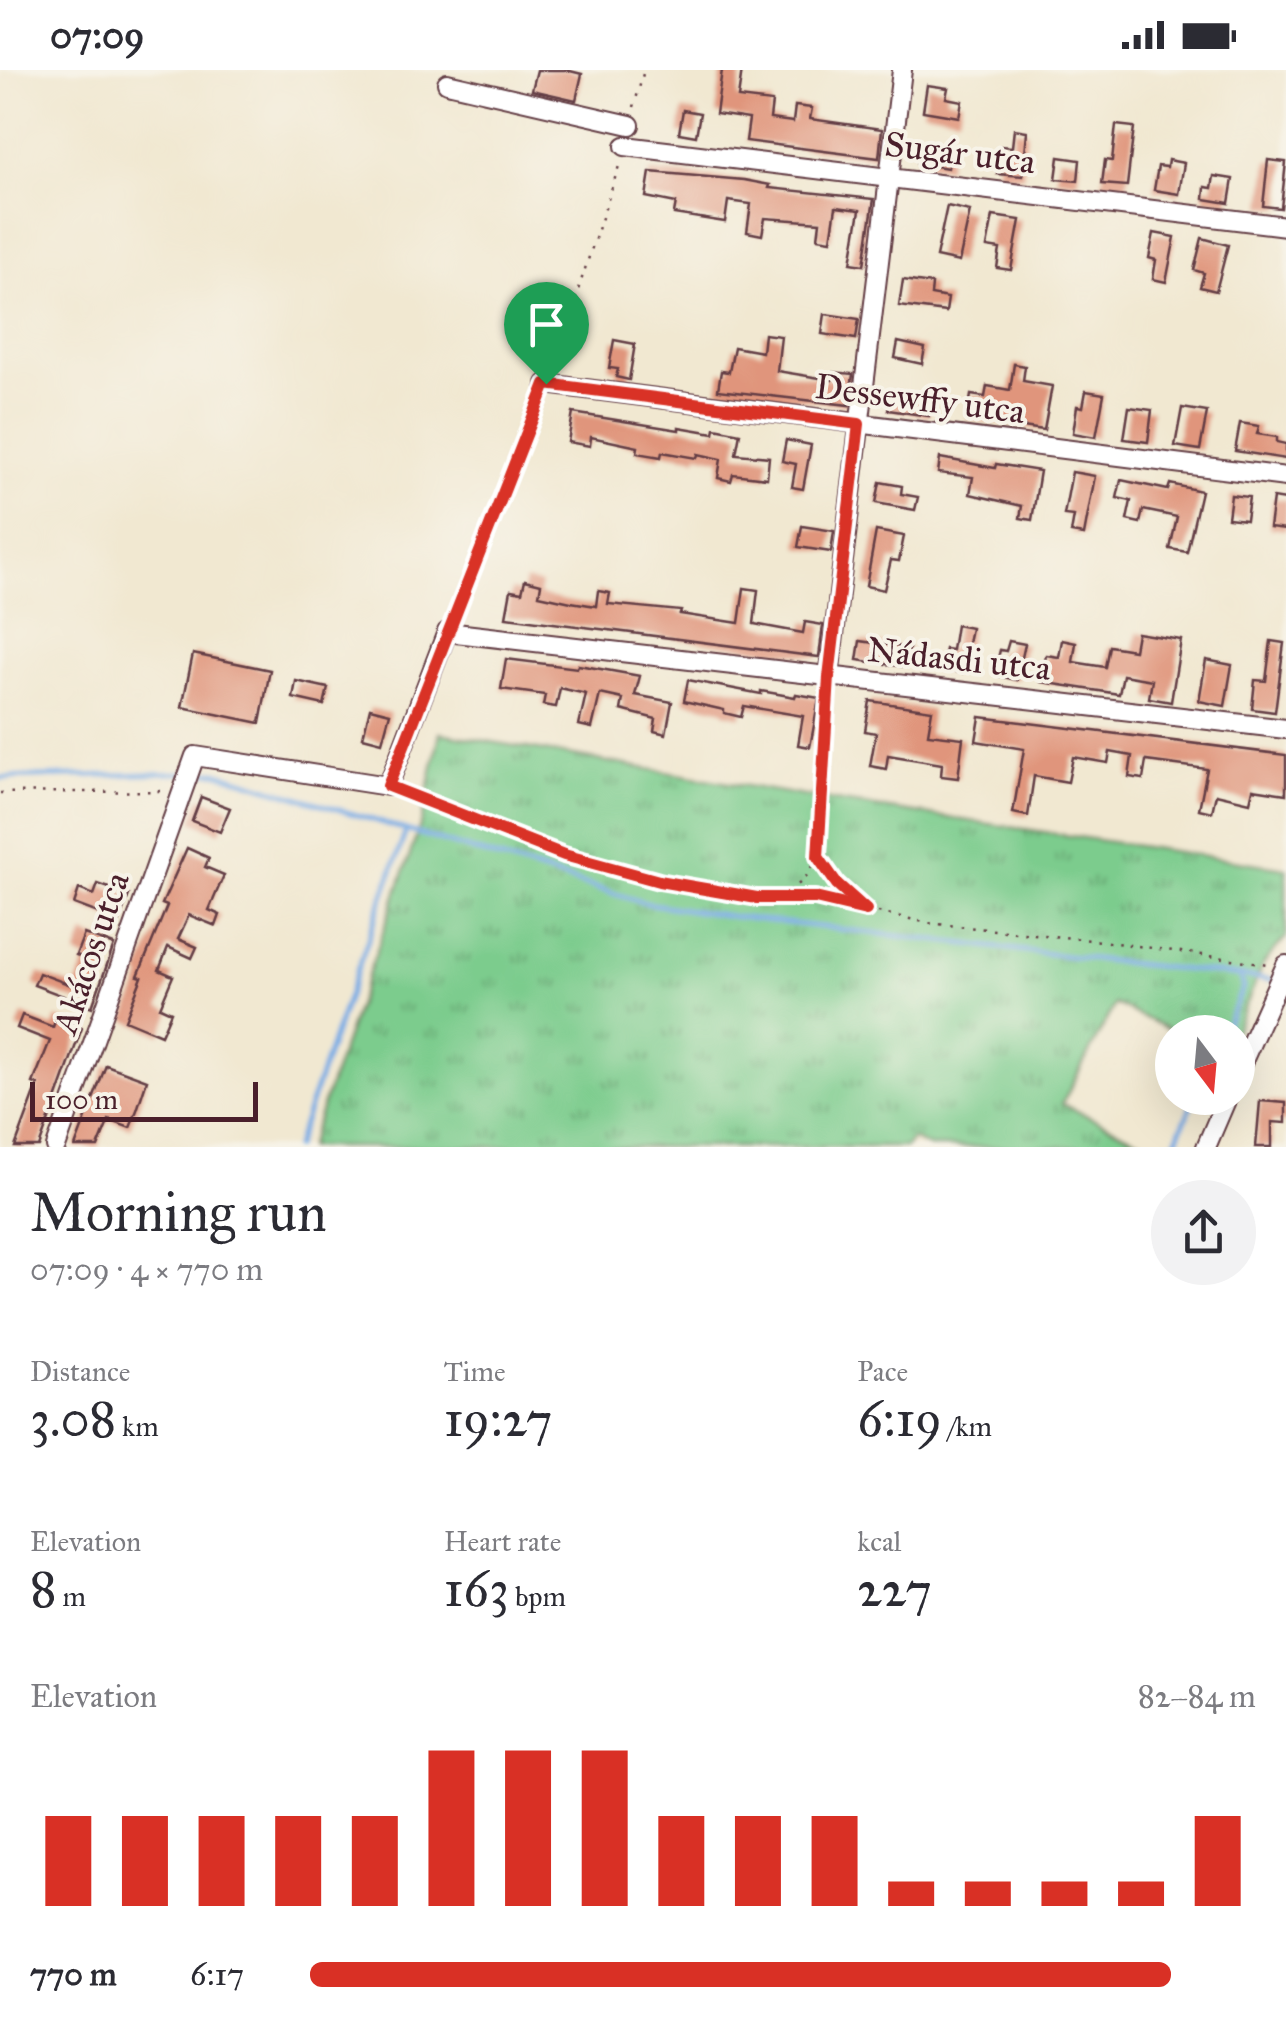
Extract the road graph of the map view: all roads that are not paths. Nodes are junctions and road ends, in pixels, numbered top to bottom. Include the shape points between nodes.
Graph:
1 (902, 70) edge
2 (447, 84) dead end
3 (630, 125) road end
4 (625, 146) road end
5 (889, 176) junction
6 (1286, 226) edge
7 (546, 384) road end
8 (859, 424) junction
9 (1286, 477) edge
10 (829, 677) junction
11 (1286, 729) edge
12 (187, 778) joint
13 (1280, 982) edge
14 (1255, 1036) edge
15 (1220, 1115) edge
16 (56, 1147) edge
17 (1206, 1147) edge

1 - 5 street
2 - 3 street
4 - 5 street, Sugár utca
5 - 6 street, Sugár utca
5 - 8 street
7 - 8 street, Dessewffy utca
8 - 9 street, Dessewffy utca
8 - 10 street
10 - 11 street, Nádasdi utca
10 - 12 street, Nádasdi utca via 447,632 388,786 195,756
12 - 16 street, Akácos utca
13 - 14 street
15 - 17 street

